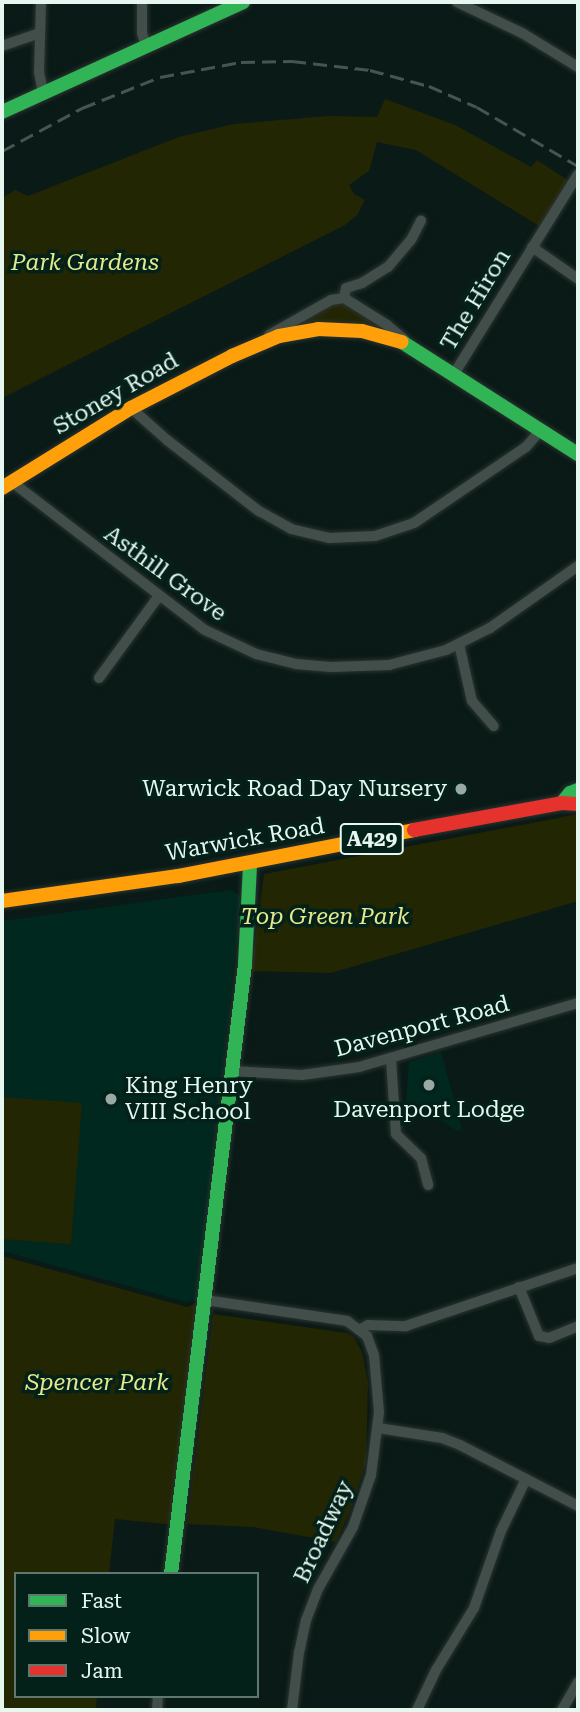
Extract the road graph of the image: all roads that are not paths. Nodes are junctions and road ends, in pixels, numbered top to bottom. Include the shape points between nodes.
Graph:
1 (41, 2) edge
2 (142, 2) edge
3 (243, 2) edge
4 (457, 2) edge
5 (40, 33) junction
6 (2, 46) edge
7 (146, 46) junction
8 (578, 67) edge
9 (43, 93) junction
10 (2, 112) edge
11 (578, 174) edge
12 (421, 220) dead end
13 (532, 247) junction
14 (578, 279) edge
15 (344, 298) junction
16 (256, 344) junction
17 (414, 347) junction
18 (454, 374) junction
19 (131, 408) junction
20 (541, 430) junction
21 (578, 454) edge
22 (7, 485) edge
23 (578, 566) edge
24 (158, 597) junction
25 (460, 644) junction
26 (99, 678) dead end
27 (494, 726) dead end
28 (578, 790) edge
29 (562, 803) junction
30 (578, 804) edge
31 (250, 864) junction
32 (2, 901) edge
33 (578, 1003) edge
34 (391, 1059) junction
35 (231, 1071) junction
36 (428, 1185) dead end
37 (578, 1268) edge
38 (519, 1287) junction
39 (205, 1300) junction
40 (578, 1326) edge
41 (361, 1329) junction
42 (378, 1428) junction
43 (526, 1479) junction
44 (578, 1506) edge
45 (171, 1572) edge
46 (578, 1682) edge
47 (292, 1710) edge
48 (417, 1710) edge
49 (562, 1710) edge

1 - 5 street
2 - 7 street
3 - 7 street
4 - 8 street
5 - 6 street
5 - 9 street
7 - 9 street
9 - 10 street
11 - 13 street, The Hiron
12 - 15 street, Stoney Road via 388,267 346,288
13 - 14 street, The Hiron
13 - 18 street, The Hiron
15 - 16 street, Stoney Road via 306,313
15 - 17 street
16 - 17 street, Stoney Road via 297,332 348,329
16 - 19 street, Stoney Road
17 - 18 street, Stoney Road
18 - 20 street, Stoney Road
19 - 20 street via 259,511 291,529 329,538 375,536 414,523 526,447
19 - 22 street, Stoney Road
20 - 21 street, Stoney Road
22 - 24 street, Asthill Grove
23 - 25 street, Asthill Grove
24 - 25 street, Asthill Grove via 230,643 296,664 389,665
24 - 26 street
25 - 27 street via 472,701
28 - 29 street
29 - 30 street, Warwick Road / A429
29 - 31 street, Warwick Road / A429
31 - 32 street, Warwick Road / A429
31 - 35 street via 245,964
33 - 34 street, Davenport Road
34 - 35 street, Davenport Road via 302,1075
34 - 36 street via 396,1134 421,1158
35 - 39 street
37 - 38 street
38 - 40 street via 539,1336 549,1338
38 - 41 street via 407,1326 368,1325
39 - 41 street via 347,1321
39 - 45 street
41 - 42 street, Broadway via 374,1355
42 - 43 street via 442,1438
42 - 47 street, Broadway via 360,1511 306,1620
43 - 44 street
43 - 48 street via 500,1531 474,1608
46 - 49 street

